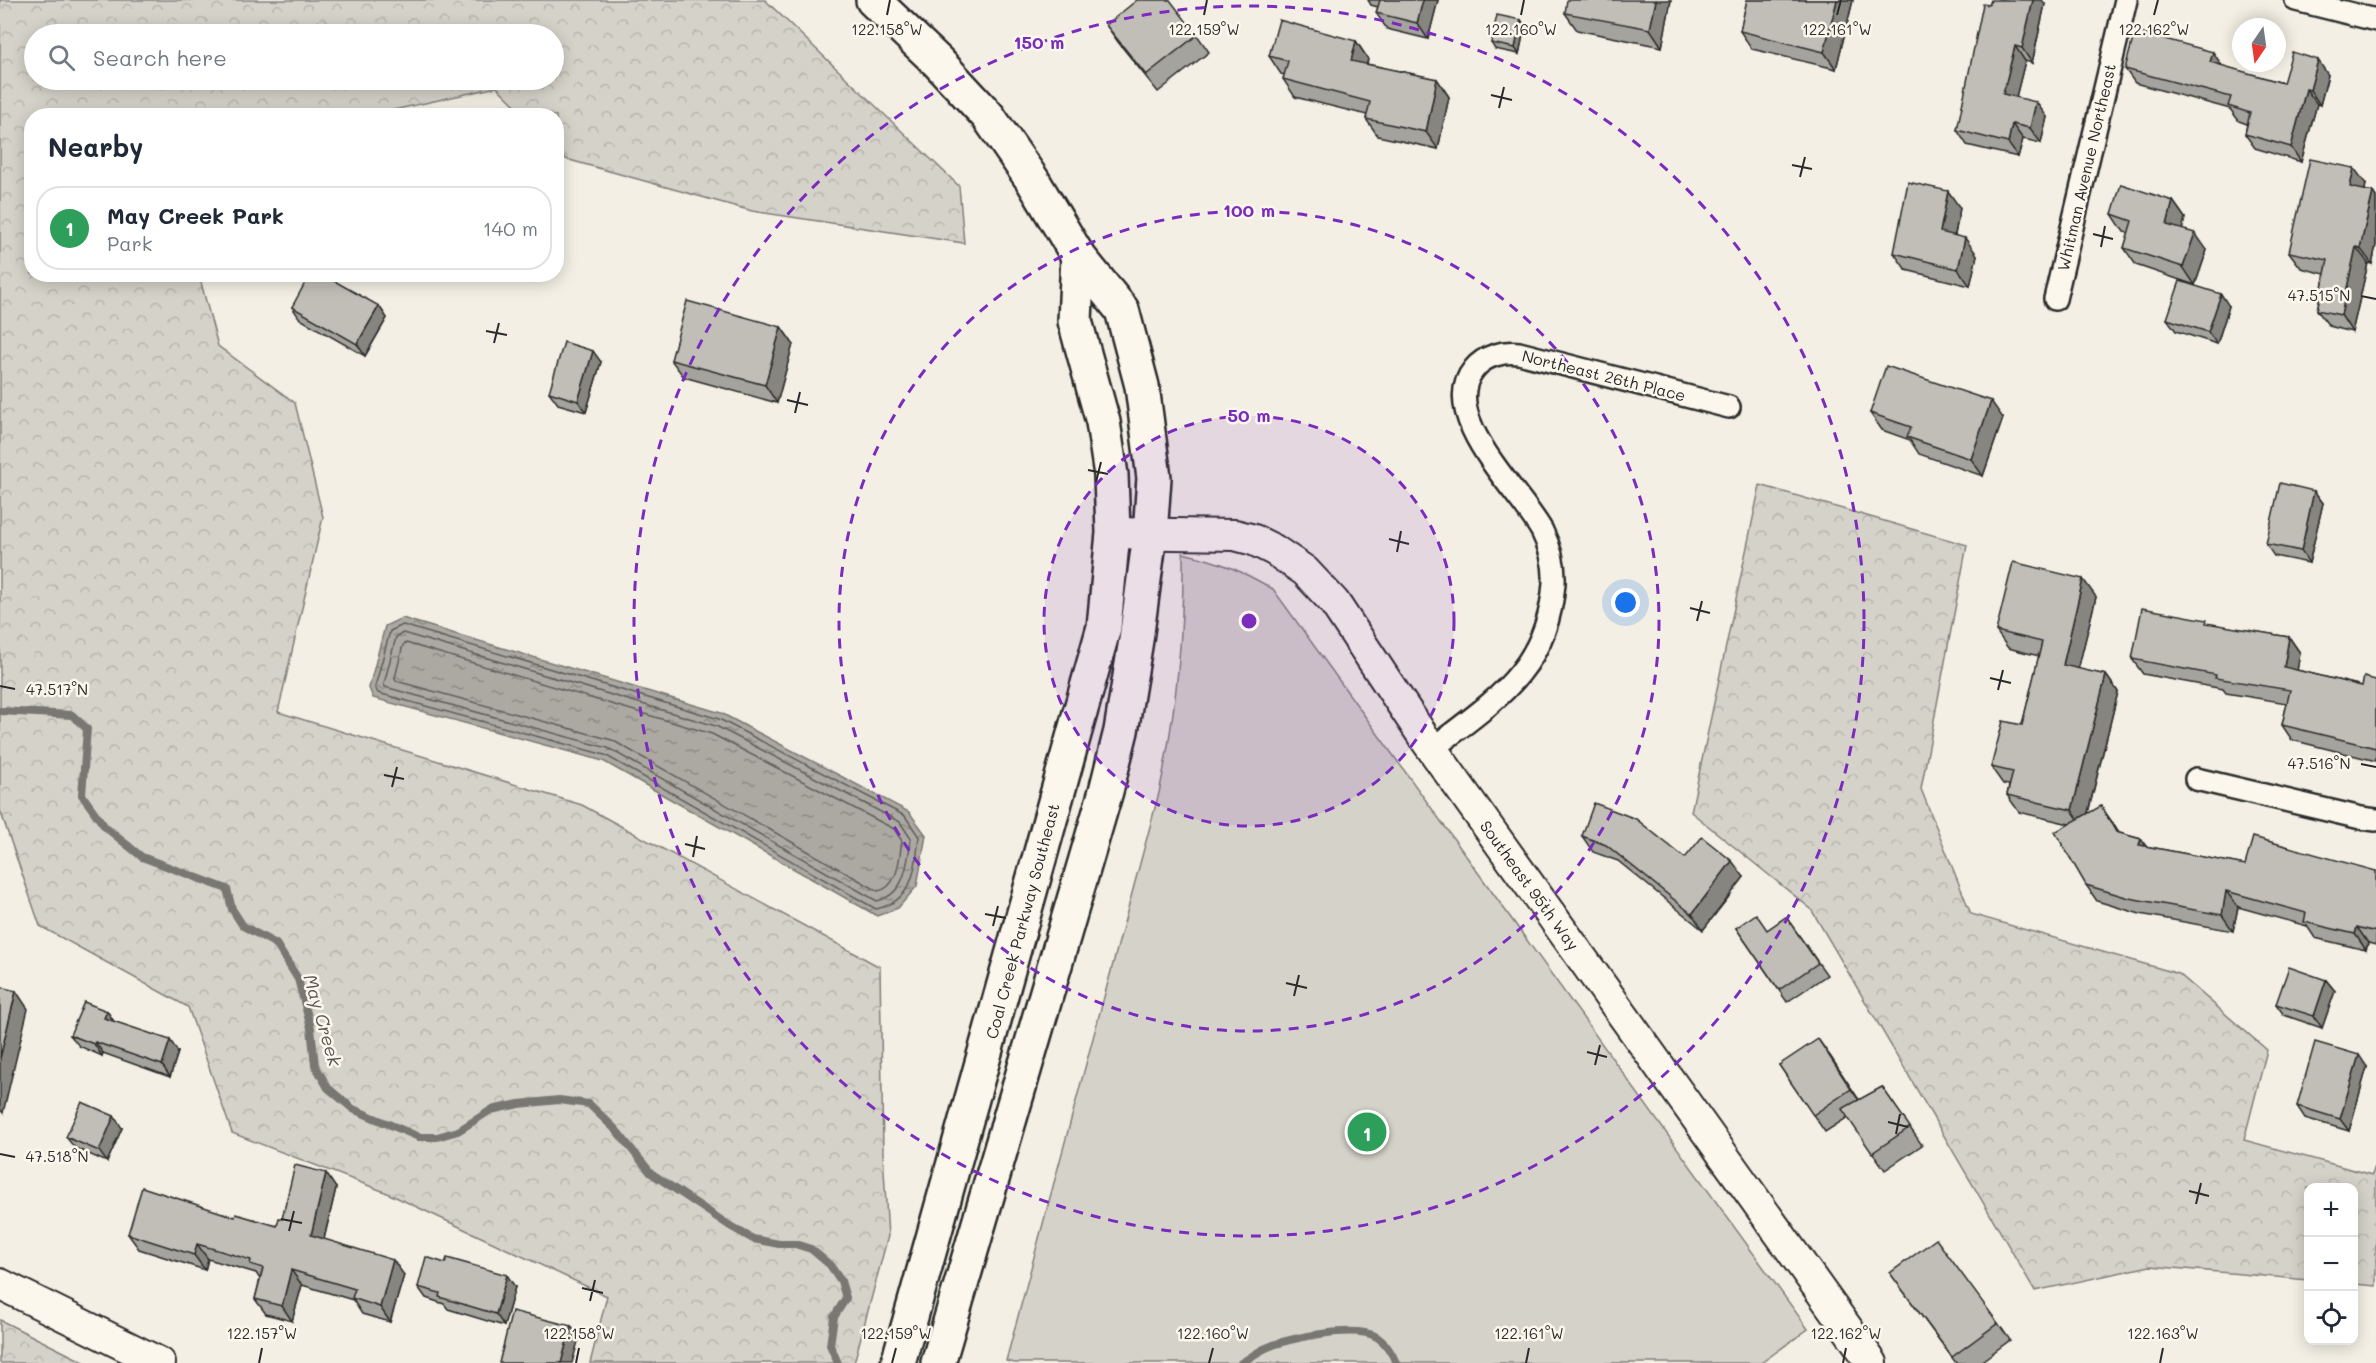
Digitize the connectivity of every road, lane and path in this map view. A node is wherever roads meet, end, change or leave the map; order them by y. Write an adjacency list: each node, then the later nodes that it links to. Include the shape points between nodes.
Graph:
1 (873, 0): 5 (main road, via 988,116)
2 (2126, 0): 6 (street, Whitman Avenue Northeast)
3 (2296, 0): 4 (street)
4 (2376, 20)
5 (1078, 256): 8 (main road, Coal Creek Parkway Southeast, via 1075,321 1103,423 1111,474); 9 (main road, via 1122,309 1142,386 1154,478)
6 (2055, 299)
7 (1729, 407): 10 (street, Northeast 26th Place, via 1519,352 1504,352 1479,363 1470,373 1465,387 1469,422 1542,530 1554,562 1554,584 1540,641 1517,679)
8 (1113, 533): 9 (street, Southeast 95th Way); 15 (main road, Coal Creek Parkway Southeast, via 1104,627)
9 (1150, 534): 10 (street, Southeast 95th Way, via 1235,535 1274,550 1305,571 1334,602); 16 (main road, via 1136,640 1108,781)
10 (1432, 749): 17 (street, Southeast 95th Way)
11 (2196, 779): 12 (street)
12 (2376, 820)
13 (0, 1284): 14 (street)
14 (160, 1363)
15 (898, 1363)
16 (938, 1363)
17 (1872, 1363)

